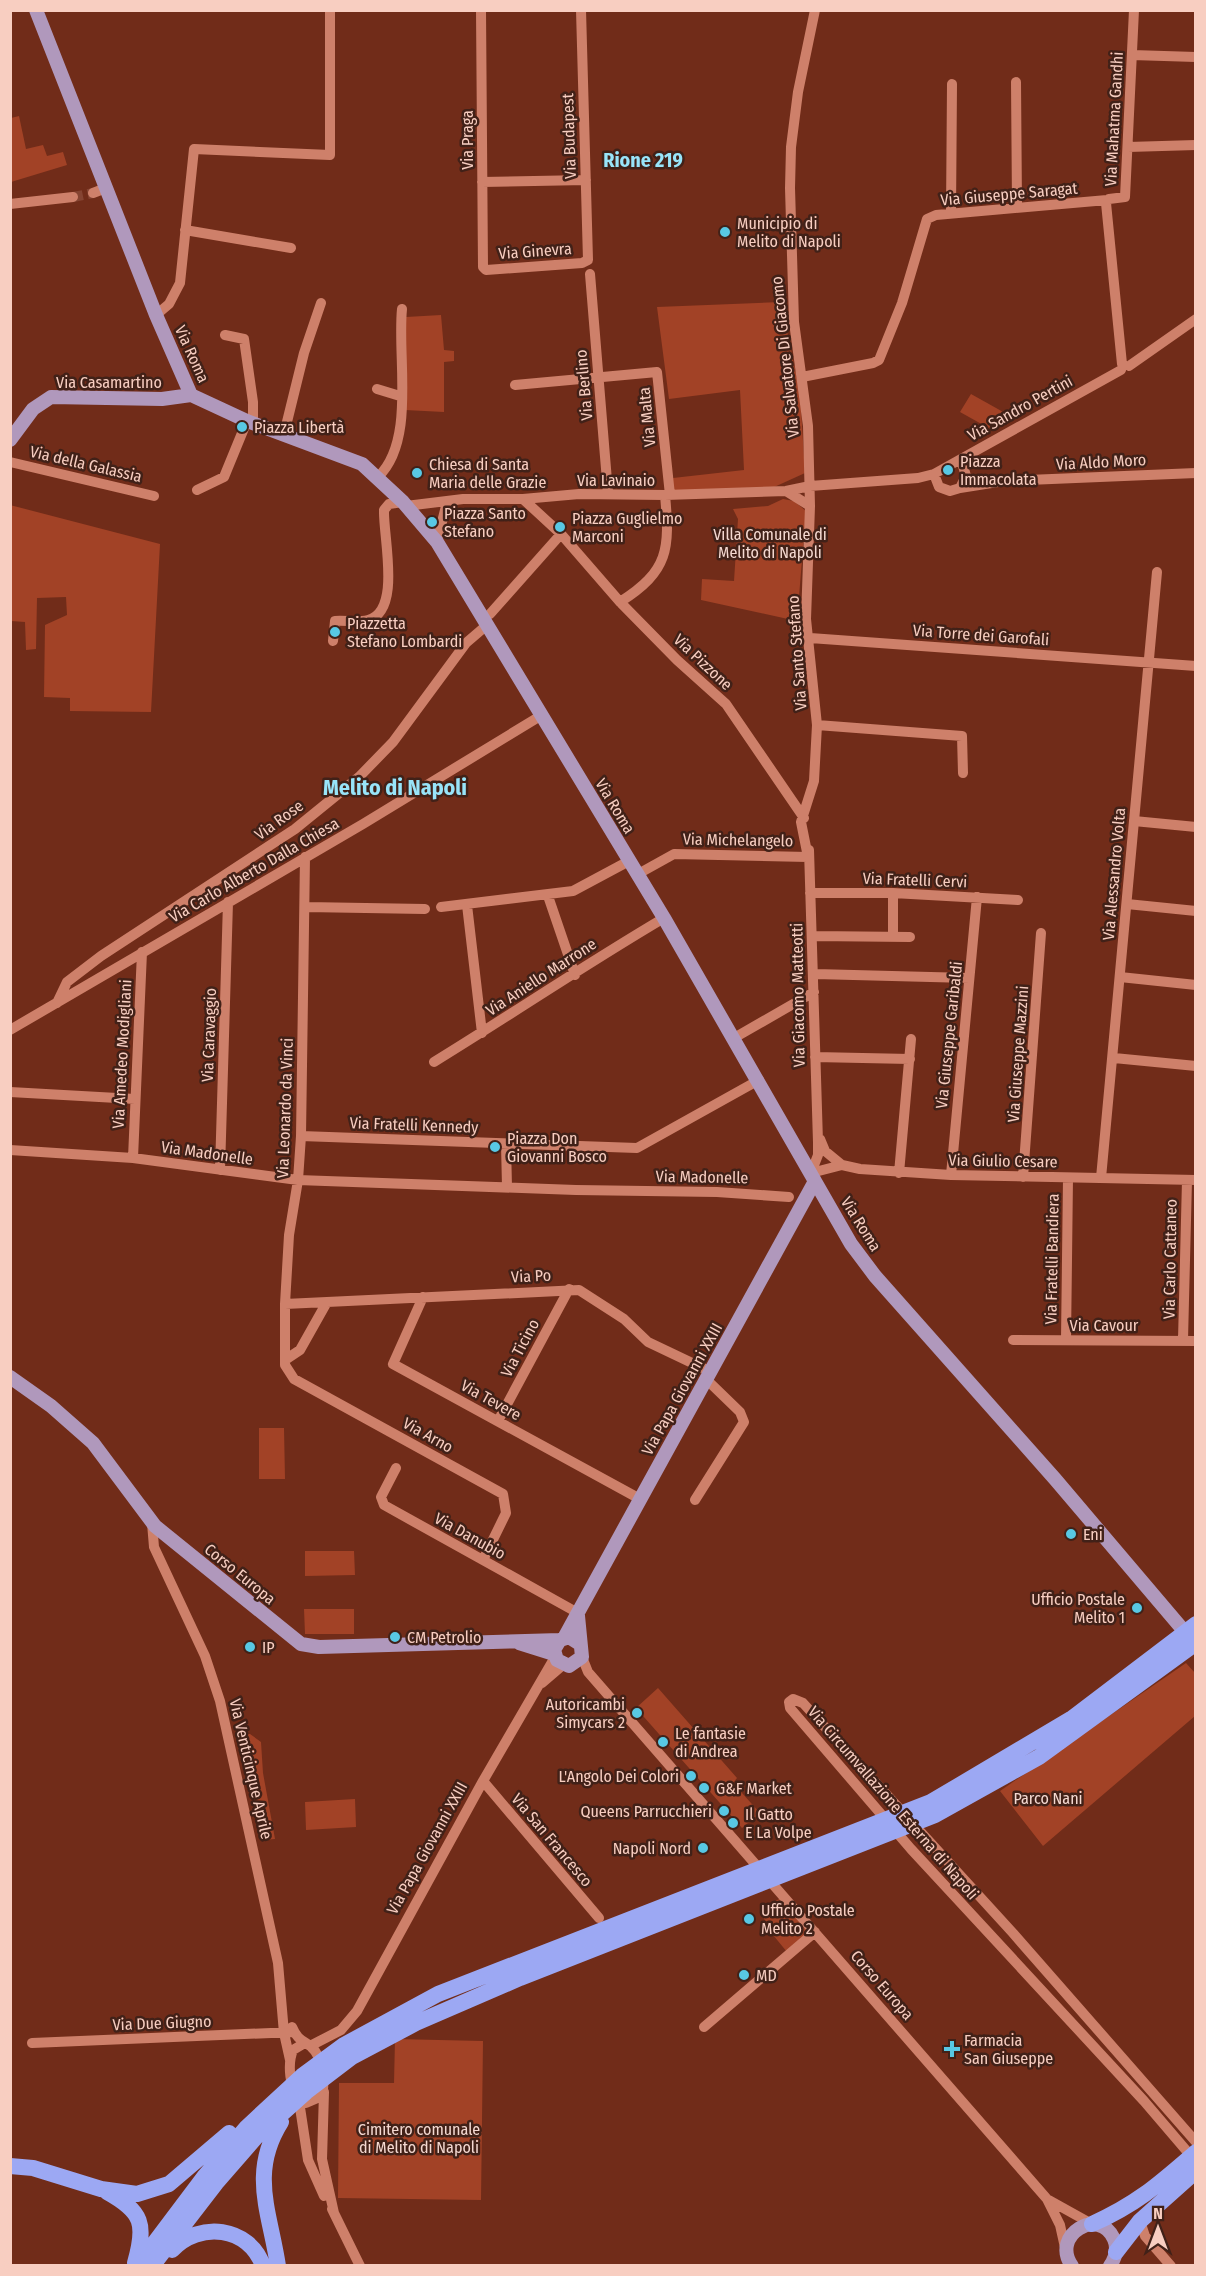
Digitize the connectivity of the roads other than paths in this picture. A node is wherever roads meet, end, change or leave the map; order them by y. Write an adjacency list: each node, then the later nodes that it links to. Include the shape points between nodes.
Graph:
1 (36, 10): 27 (main road, Via Roma, via 100,191)
2 (330, 10): 20 (street, via 330,155 194,149)
3 (481, 10): 14 (street, Via Praga)
4 (581, 10): 13 (street, Via Budapest)
5 (815, 10): 32 (street, Via Salvatore Di Giacomo, via 790,147 792,295)
6 (1134, 10): 7 (street, Via Mahatma Gandhi)
7 (1132, 56): 8 (street); 12 (street, Via Mahatma Gandhi)
8 (1196, 57)
9 (1016, 82): 18 (street)
10 (952, 84): 19 (street)
11 (1196, 145): 12 (street)
12 (1128, 147): 16 (street, Via Mahatma Gandhi, via 1125,197)
13 (586, 180): 14 (street); 22 (street, Via Budapest)
14 (482, 182): 23 (street, Via Praga)
15 (73, 197): 17 (street)
16 (1107, 200): 18 (street, Via Giuseppe Saragat); 30 (street, Via Mahatma Gandhi)
17 (10, 204)
18 (1017, 207): 19 (street, Via Giuseppe Saragat)
19 (951, 213): 32 (street, Via Giuseppe Saragat, via 936,215 924,223 902,303 879,360)
20 (185, 230): 21 (street); 27 (street, via 180,283 169,304)
21 (291, 248)
22 (587, 261): 23 (street, Via Ginevra)
23 (484, 269)
24 (590, 274): 31 (street, Via Berlino)
25 (321, 303): 38 (street)
26 (402, 309): 36 (street)
27 (156, 315): 35 (main road, Via Roma)
28 (1196, 319): 30 (street, Via Sandro Pertini)
29 (225, 335): 37 (street, via 244,339 253,402)
30 (1124, 364): 41 (street, Via Sandro Pertini)
31 (599, 377): 33 (street); 51 (street, Via Berlino); 52 (street, Via Malta, via 657,372)
32 (802, 377): 46 (street, Via Salvatore Di Giacomo)
33 (515, 385)
34 (377, 389): 36 (street)
35 (191, 395): 37 (main road, Via Roma); 39 (main road, Via Casamartino, via 162,399 51,398 33,409)
36 (400, 396): 44 (street, via 397,449 388,468)
37 (250, 422): 38 (main road, Via Roma); 49 (street, via 224,477)
38 (284, 434): 44 (main road, Via Roma, via 344,455)
39 (10, 440)
40 (10, 462): 53 (street, Via della Galassia)
41 (959, 462): 43 (street, Via Sandro Pertini); 48 (street)
42 (1196, 473): 48 (street, Via Aldo Moro)
43 (934, 474): 45 (street); 47 (street)
44 (378, 477): 56 (main road, Via Roma)
45 (907, 480): 46 (street); 47 (street)
46 (810, 486): 50 (street, Via Lavinaio); 57 (street, Via Santo Stefano)
47 (937, 486): 48 (street, via 950,491)
48 (966, 486)
49 (197, 490)
50 (786, 491): 52 (street, Via Lavinaio); 57 (street)
51 (608, 493): 52 (street, Via Lavinaio); 54 (street, Via Lavinaio)
52 (668, 495): 61 (street, Via Malta, via 668,535 660,567 644,585)
53 (154, 496)
54 (523, 499): 55 (street, Via Lavinaio); 58 (street)
55 (447, 502): 56 (street); 59 (street)
56 (405, 504): 59 (main road, Via Roma); 64 (street, via 389,504 384,510 388,578 383,609 369,620 335,622)
57 (810, 506): 63 (street, Via Santo Stefano, via 806,619)
58 (561, 534): 61 (street, Via Pizzone); 62 (street, Via Rose)
59 (436, 542): 62 (main road, Via Roma)
60 (1157, 572): 65 (street, Via Alessandro Volta)
61 (620, 602): 70 (street, Via Pizzone, via 726,704)
62 (489, 620): 67 (main road, Via Roma); 101 (street, Via Rose, via 466,643 393,742 359,777 295,829 101,956 67,982)
63 (810, 638): 65 (street, Via Torre dei Garofali); 68 (street, Via Santo Stefano)
64 (333, 641)
65 (1150, 662): 66 (street, Via Torre dei Garofali); 71 (street, Via Alessandro Volta)
66 (1196, 666)
67 (542, 715): 73 (street, Via Carlo Alberto Dalla Chiesa); 75 (main road, Via Roma)
68 (817, 725): 69 (street, via 962,736); 70 (street, Via Santo Stefano, via 814,781)
69 (963, 773)
70 (802, 814): 74 (street, Via Giacomo Matteotti)
71 (1134, 821): 72 (street); 83 (street, Via Alessandro Volta)
72 (1196, 827)
73 (305, 857): 82 (street, Via Carlo Alberto Dalla Chiesa); 85 (street, Via Leonardo da Vinci)
74 (808, 857): 76 (street, Via Michelangelo, via 674,854); 77 (street, Via Giacomo Matteotti)
75 (629, 861): 76 (main road, Via Roma); 79 (street, via 573,891)
76 (638, 874): 89 (main road, Via Roma)
77 (810, 892): 78 (street, Via Fratelli Cervi); 91 (street, Via Giacomo Matteotti)
78 (893, 893): 80 (street, Via Fratelli Cervi); 92 (street)
79 (548, 896): 84 (street); 96 (street)
80 (977, 897): 81 (street, Via Fratelli Cervi); 98 (street, Via Giuseppe Garibaldi)
81 (1018, 900)
82 (228, 902): 94 (street, Via Carlo Alberto Dalla Chiesa); 121 (street, Via Caravaggio)
83 (1127, 904): 88 (street); 97 (street, Via Alessandro Volta)
84 (467, 905): 86 (street); 103 (street)
85 (306, 907): 87 (street); 115 (street, Via Leonardo da Vinci)
86 (441, 907)
87 (425, 909)
88 (1196, 911)
89 (664, 918): 96 (street, Via Aniello Marrone, via 601,954); 104 (main road, Via Roma)
90 (1041, 933): 125 (street, Via Giuseppe Mazzini)
91 (813, 936): 92 (street); 95 (street, Via Giacomo Matteotti)
92 (893, 937): 93 (street)
93 (910, 937)
94 (142, 952): 101 (street, Via Carlo Alberto Dalla Chiesa); 113 (street, Via Amedeo Modigliani)
95 (814, 974): 98 (street); 100 (street, Via Giacomo Matteotti)
96 (575, 975): 103 (street, Via Aniello Marrone)
97 (1120, 977): 99 (street); 107 (street, Via Alessandro Volta)
98 (969, 978): 123 (street, Via Giuseppe Garibaldi)
99 (1196, 985)
100 (814, 992): 104 (street); 106 (street, Via Giacomo Matteotti)
101 (57, 1003): 102 (street, Via Carlo Alberto Dalla Chiesa)
102 (10, 1030)
103 (482, 1033): 109 (street, Via Aniello Marrone)
104 (734, 1038): 111 (main road, Via Roma)
105 (911, 1038): 108 (street)
106 (815, 1057): 108 (street); 114 (street, Via Giacomo Matteotti)
107 (1114, 1058): 110 (street); 127 (street, Via Alessandro Volta)
108 (910, 1059): 122 (street)
109 (434, 1062)
110 (1196, 1066)
111 (759, 1080): 116 (street, Via Fratelli Kennedy, via 641,1148); 118 (main road, Via Roma)
112 (10, 1092): 113 (street)
113 (135, 1100): 119 (street, Via Amedeo Modigliani)
114 (818, 1134): 118 (street, Via Giacomo Matteotti); 120 (street, via 825,1151)
115 (301, 1136): 116 (street, Via Fratelli Kennedy); 128 (street, Via Leonardo da Vinci)
116 (506, 1144): 130 (street)
117 (10, 1150): 119 (street, Via Madonelle)
118 (811, 1156): 124 (main road, Via Roma)
119 (133, 1158): 121 (street, Via Madonelle)
120 (842, 1165): 122 (street, Via Giulio Cesare); 124 (street, Via Giulio Cesare)
121 (220, 1170): 128 (street, Via Madonelle)
122 (899, 1173): 123 (street, Via Giulio Cesare)
123 (951, 1175): 125 (street, Via Giulio Cesare)
124 (813, 1177): 141 (main road, Via Papa Giovanni XXIII); 155 (main road, Via Roma, via 851,1244 875,1276)
125 (1023, 1177): 126 (street, Via Giulio Cesare)
126 (1068, 1178): 127 (street, Via Giulio Cesare); 137 (street, Via Fratelli Bandiera)
127 (1101, 1178): 129 (street, Via Giulio Cesare)
128 (298, 1180): 130 (street, Via Madonelle); 135 (street, Via Leonardo da Vinci, via 289,1234)
129 (1191, 1180): 138 (street, Via Carlo Cattaneo)
130 (507, 1187): 131 (street, Via Madonelle)
131 (789, 1197)
132 (569, 1289): 133 (street, Via Po); 141 (street, Via Po, via 588,1293 648,1342); 143 (street, Via Ticino)
133 (423, 1296): 134 (street, Via Po); 143 (street, Via Tevere, via 393,1364)
134 (327, 1302): 135 (street, Via Po); 140 (street, via 300,1350)
135 (285, 1304): 140 (street, Via Leonardo da Vinci)
136 (1013, 1340): 137 (street, Via Cavour)
137 (1066, 1340): 138 (street, Via Cavour)
138 (1183, 1340): 139 (street, Via Cavour)
139 (1196, 1341)
140 (285, 1360): 150 (street, Via Arno, via 286,1370 294,1379 504,1494 506,1513)
141 (709, 1376): 145 (main road, Via Papa Giovanni XXIII); 146 (street, Via Po, via 744,1422)
142 (10, 1377): 147 (main road, Corso Europa, via 93,1443)
143 (498, 1421): 145 (street, Via Tevere)
144 (396, 1468): 150 (street, Via Danubio, via 382,1494 382,1503)
145 (640, 1499): 151 (main road, Via Papa Giovanni XXIII)
146 (695, 1500)
147 (156, 1531): 148 (main road, Corso Europa); 149 (street)
148 (180, 1546): 149 (street, via 165,1546); 154 (main road, Corso Europa, via 301,1644 319,1647)
149 (158, 1557): 166 (street, Via Venticinque Aprile, via 214,1677 268,1911)
150 (483, 1560): 151 (street, Via Danubio)
151 (578, 1613): 153 (main road, Via Papa Giovanni XXIII); 156 (main road)
152 (1196, 1624): 157 (highway)
153 (562, 1639): 154 (main road, Corso Europa); 156 (main road, via 573,1638); 158 (main road, Via Papa Giovanni XXIII)
154 (516, 1642): 158 (main road, Corso Europa)
155 (1196, 1644): 157 (highway)
156 (581, 1650): 158 (main road); 159 (street, Corso Europa)
157 (1163, 1659): 161 (highway)
158 (560, 1660): 159 (street, Corso Europa); 160 (street, Via Papa Giovanni XXIII, via 533,1692)
159 (588, 1672): 163 (street, Corso Europa)
160 (483, 1781): 162 (street, Via San Francesco); 164 (street, Via Papa Giovanni XXIII)
161 (976, 1784): 170 (highway, via 438,1994 369,2030); 172 (highway, via 935,1815 520,1977 416,2023 352,2058)
162 (599, 1918)
163 (815, 1932): 165 (street); 176 (street, Corso Europa)
164 (350, 2020): 168 (street, Via Papa Giovanni XXIII, via 341,2030); 171 (street, Via Papa Giovanni XXIII)
165 (704, 2027)
166 (289, 2033): 167 (street, Via Due Giugno); 168 (street); 169 (street, Via Venticinque Aprile)
167 (32, 2043)
168 (307, 2045): 169 (street, via 293,2050); 171 (street, via 319,2061)
169 (290, 2060): 172 (street, Via Venticinque Aprile)
170 (302, 2076): 175 (highway, via 270,2096 169,2184 137,2194); 183 (highway, via 247,2127)
171 (324, 2088): 172 (street, via 317,2100); 177 (street, Via Papa Giovanni XXIII, via 322,2159)
172 (295, 2103): 177 (street, Via Papa Giovanni XXIII, via 309,2160); 182 (highway, via 270,2139 263,2168); 184 (highway, via 216,2182)
173 (1194, 2155): 173 (street, Via Circumvallazione Esterna di Napoli, via 1012,1932 803,1703 793,1699 789,1702 790,1708 910,1848); 178 (highway); 179 (highway, via 1126,2209)
174 (10, 2166): 175 (highway, via 33,2168)
175 (101, 2189): 183 (highway, via 140,2218 142,2233)
176 (1047, 2199): 179 (street, Corso Europa); 180 (street)
177 (334, 2214): 185 (street, Via Papa Giovanni XXIII)
178 (1140, 2221): 181 (highway); 187 (street, via 1145,2235)
179 (1092, 2224): 180 (main road, via 1072,2232 1068,2238); 181 (main road, via 1113,2236)
180 (1069, 2259): 186 (main road)
181 (1113, 2259)
182 (273, 2264): 184 (highway, via 239,2237 211,2230 187,2237)
183 (136, 2265)
184 (154, 2265)
185 (360, 2265)
186 (1059, 2265)
187 (1171, 2265)

